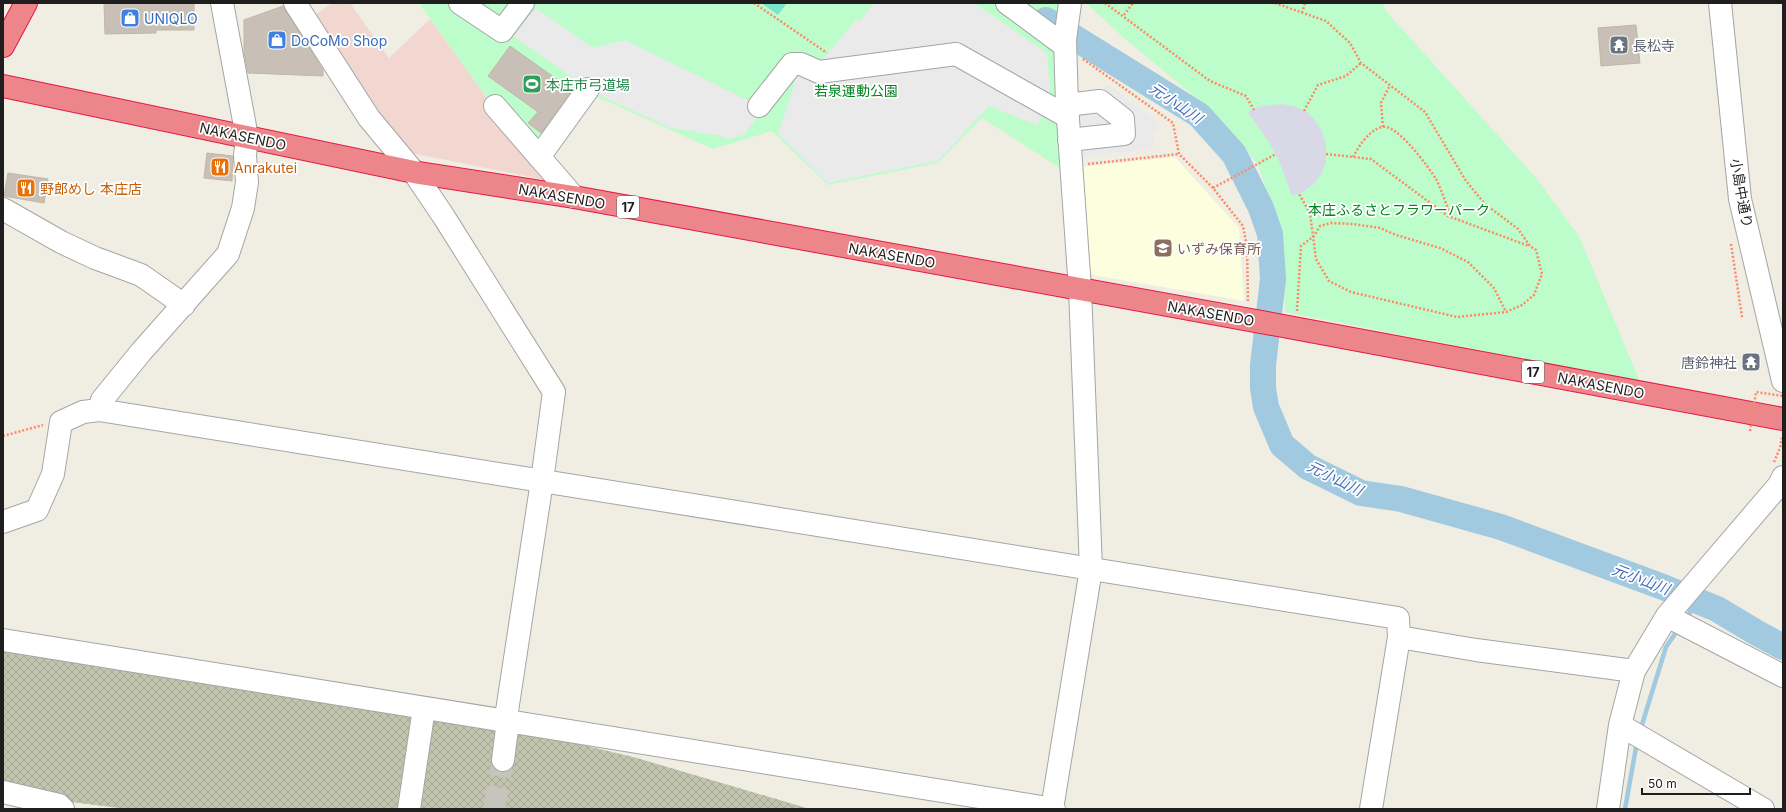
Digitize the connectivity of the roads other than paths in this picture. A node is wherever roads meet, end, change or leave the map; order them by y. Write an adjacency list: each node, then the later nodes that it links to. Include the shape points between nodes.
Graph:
1 (26, 3): 10 (highway)
2 (295, 3): 19 (street, via 369,118)
3 (460, 3): 4 (street, via 502,31)
4 (523, 3)
5 (1007, 3): 9 (street)
6 (1070, 3): 9 (street)
7 (1720, 3): 24 (street, 小島中通り, via 1740,199)
8 (224, 12): 16 (street)
9 (1065, 43): 15 (street)
10 (3, 46)
11 (3, 86): 16 (highway, NAKASENDO / 17)
12 (588, 89): 18 (street)
13 (495, 106): 18 (street)
14 (759, 106): 15 (street, via 792,64 801,64 819,72 956,54)
15 (1067, 111): 17 (street); 17 (street, via 1100,101 1123,119 1124,134)
16 (247, 137): 19 (highway, NAKASENDO / 17); 23 (street, via 247,182 243,208 228,254)
17 (1069, 140): 22 (street)
18 (539, 157): 20 (street)
19 (413, 171): 20 (highway, NAKASENDO / 17); 29 (street, via 554,392)
20 (574, 197): 22 (highway, NAKASENDO / 17)
21 (3, 209): 23 (street, via 61,242 141,275)
22 (1080, 289): 27 (highway, NAKASENDO / 17); 31 (street)
23 (184, 305): 26 (street, via 102,400)
24 (1776, 315): 25 (street, 小島中通り)
25 (1783, 380)
26 (99, 410): 29 (street); 30 (street, via 83,412 61,422 53,474 37,510)
27 (1783, 419)
28 (1783, 477): 32 (street, via 1779,486)
29 (542, 481): 31 (street); 38 (street, via 507,711)
30 (3, 522)
31 (1091, 569): 33 (street, via 1398,618); 44 (street)
32 (1672, 611): 35 (street); 36 (street)
33 (1399, 636): 35 (street, via 1476,650); 45 (street)
34 (3, 640): 37 (street)
35 (1634, 671): 39 (street)
36 (1783, 676)
37 (424, 708): 38 (street); 43 (street)
38 (508, 721): 40 (street); 44 (street)
39 (1620, 725): 46 (street); 47 (street)
40 (503, 760)
41 (3, 792): 42 (street)
42 (63, 809)
43 (409, 809)
44 (1053, 809)
45 (1371, 809)
46 (1608, 809)
47 (1763, 809)

